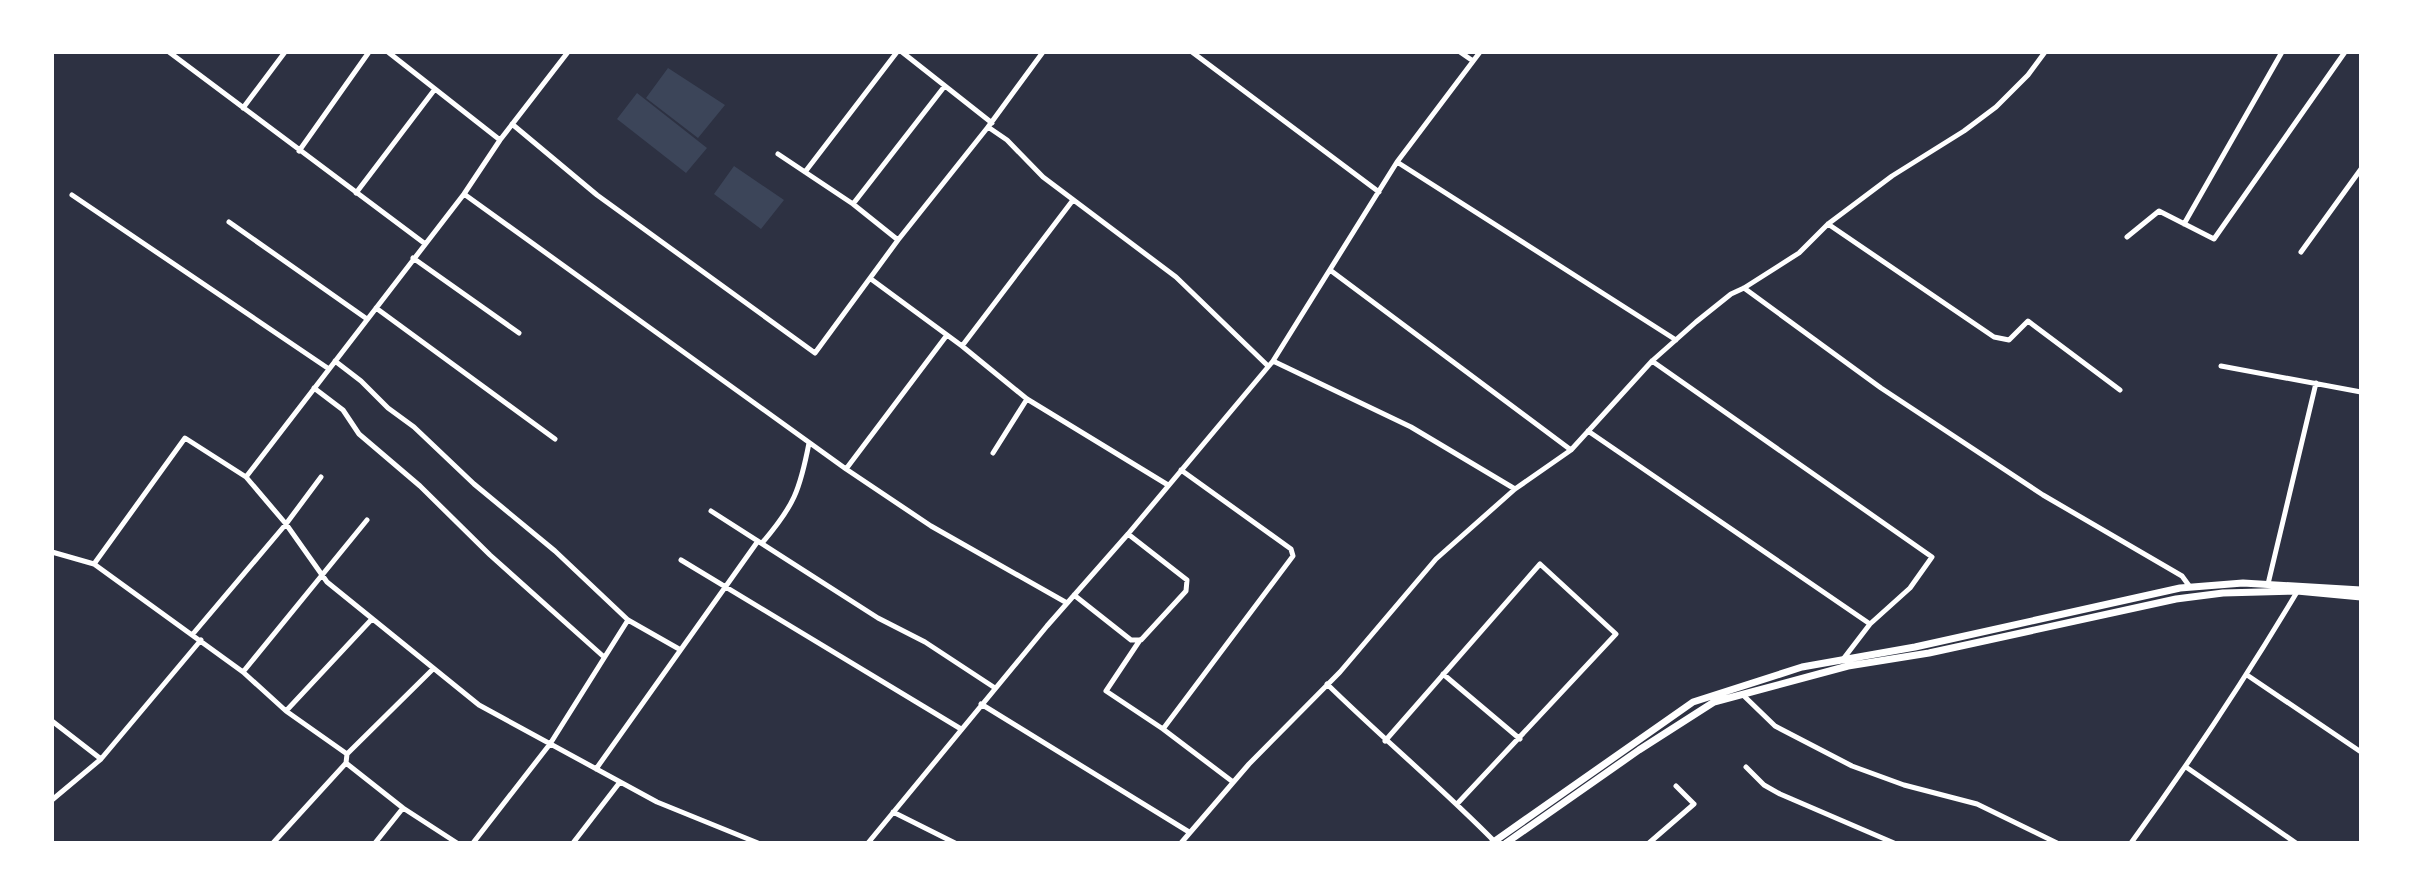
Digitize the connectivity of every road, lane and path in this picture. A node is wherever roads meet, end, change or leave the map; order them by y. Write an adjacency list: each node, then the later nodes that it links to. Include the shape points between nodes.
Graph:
1 (169, 52): 17 (street)
2 (285, 52): 17 (street)
3 (369, 52): 21 (street)
4 (388, 52): 16 (street)
5 (568, 52): 18 (street)
6 (900, 52): 15 (street); 25 (street)
7 (1043, 52): 19 (street)
8 (1192, 52): 26 (street)
9 (1460, 52): 14 (street)
10 (1480, 52): 14 (street)
11 (2045, 52): 33 (street, via 1996,107)
12 (2282, 52): 34 (street)
13 (2345, 52): 34 (street, via 2214,239)
14 (1473, 61): 23 (street)
15 (944, 87): 19 (street); 31 (street)
16 (435, 89): 20 (street); 27 (street)
17 (243, 108): 21 (street)
18 (512, 124): 20 (street); 41 (street, via 597,195 815,353)
19 (990, 125): 30 (street); 36 (street)
20 (500, 140): 28 (street)
21 (299, 151): 27 (street)
22 (778, 154): 25 (street)
23 (1397, 162): 26 (street); 47 (street)
24 (2361, 169): 38 (street)
25 (805, 172): 31 (street)
26 (1379, 192): 40 (street)
27 (356, 193): 37 (street)
28 (464, 194): 37 (street); 61 (street)
29 (72, 195): 53 (street)
30 (1073, 200): 48 (street); 51 (street, via 1176,277)
31 (853, 204): 36 (street)
32 (229, 222): 44 (street)
33 (1828, 224): 42 (street, via 1799,253); 56 (street, via 1994,337 2009,340 2028,321)
34 (2184, 224): 35 (street, via 2159,211)
35 (2127, 237)
36 (898, 240): 41 (street)
37 (424, 243): 39 (street)
38 (2301, 252)
39 (413, 258): 43 (street); 45 (street)
40 (1330, 270): 51 (street); 62 (street)
41 (871, 279): 46 (street)
42 (1744, 288): 47 (street); 80 (street, via 1881,388 2043,495 2182,576)
43 (376, 308): 44 (street); 60 (street)
44 (367, 319): 49 (street)
45 (519, 333)
46 (947, 335): 48 (street); 64 (street)
47 (1676, 340): 50 (street)
48 (962, 346): 58 (street)
49 (335, 361): 53 (street); 88 (street)
50 (1652, 361): 59 (street); 89 (street, via 1932,557 1910,588)
51 (1270, 364): 65 (street); 69 (street, via 1411,427)
52 (2221, 366): 54 (street)
53 (329, 369): 55 (street)
54 (2316, 383): 57 (street); 81 (street)
55 (314, 388): 66 (street); 94 (street)
56 (2120, 390)
57 (2361, 392)
58 (1027, 399): 63 (street); 68 (street)
59 (1588, 431): 62 (street); 89 (street)
60 (555, 439)
61 (809, 443): 64 (street); 74 (street, via 800,487 783,519)
62 (1571, 450): 69 (street)
63 (993, 453)
64 (846, 469): 86 (street, via 931,526)
65 (1181, 470): 68 (street); 107 (street, via 1291,549 1293,556)
66 (246, 477): 72 (street); 77 (street, via 185,438)
67 (321, 477): 72 (street)
68 (1168, 485): 73 (street)
69 (1515, 489): 100 (street, via 1436,559)
70 (711, 511): 74 (street)
71 (367, 520): 78 (street)
72 (286, 524): 78 (street); 90 (street)
73 (1128, 534): 84 (street); 92 (street, via 1189,586)
74 (760, 542): 79 (street); 101 (street)
75 (52, 552): 77 (street)
76 (681, 560): 79 (street)
77 (94, 564): 90 (street)
78 (322, 575): 87 (street); 97 (street)
79 (727, 587): 93 (street); 106 (street)
80 (2190, 587): 81 (main road, via 2243,583); 95 (main road)
81 (2268, 588): 82 (main road); 83 (main road); 102 (main road, via 2176,599 1848,666)
82 (2361, 590)
83 (2297, 591): 85 (main road); 99 (street)
84 (1074, 595): 86 (street); 92 (street, via 1131,640)
85 (2361, 597)
86 (1067, 603): 101 (street)
87 (371, 620): 96 (street); 104 (street)
88 (628, 620): 93 (street); 94 (street)
89 (1870, 624): 95 (street)
90 (192, 635): 91 (street)
91 (201, 640): 97 (street); 113 (street)
92 (1141, 640): 107 (street, via 1106,691)
93 (679, 649): 117 (street)
94 (604, 657): 110 (street)
95 (1843, 659): 126 (main road, via 1693,702)
96 (433, 669): 110 (street, via 479,705); 112 (street)
97 (243, 672): 104 (street)
98 (1443, 674): 108 (street); 108 (street, via 1540,564 1616,634); 109 (street)
99 (2247, 675): 111 (street); 116 (street)
100 (1327, 684): 109 (street); 119 (street)
101 (995, 688): 103 (street)
102 (1743, 695): 136 (main road, via 1704,708); 139 (street, via 1775,726 1852,766 1977,804)
103 (981, 704): 106 (street); 125 (street)
104 (286, 711): 112 (street)
105 (52, 721): 113 (street)
106 (961, 729): 124 (street)
107 (1163, 729): 119 (street)
108 (1520, 739): 122 (street)
109 (1385, 741): 122 (street)
110 (550, 744): 117 (street); 130 (street)
111 (2361, 752)
112 (347, 754): 114 (street)
113 (101, 759): 121 (street)
114 (346, 763): 123 (street); 127 (street)
115 (1746, 767): 138 (street, via 1780,794)
116 (2186, 767): 140 (street); 141 (street)
117 (596, 769): 118 (street)
118 (620, 782): 131 (street); 132 (street)
119 (1233, 782): 125 (street)
120 (1676, 786): 137 (street, via 1694,804)
121 (52, 800)
122 (1457, 804): 126 (street)
123 (403, 808): 128 (street); 129 (street)
124 (893, 812): 133 (street); 134 (street)
125 (1189, 832): 135 (street)
126 (1493, 842)
127 (273, 843)
128 (375, 843)
129 (457, 843)
130 (473, 843)
131 (573, 843)
132 (758, 843)
133 (868, 843)
134 (955, 843)
135 (1181, 843)
136 (1506, 843)
137 (1649, 843)
138 (1894, 843)
139 (2057, 843)
140 (2131, 843)
141 (2296, 843)

